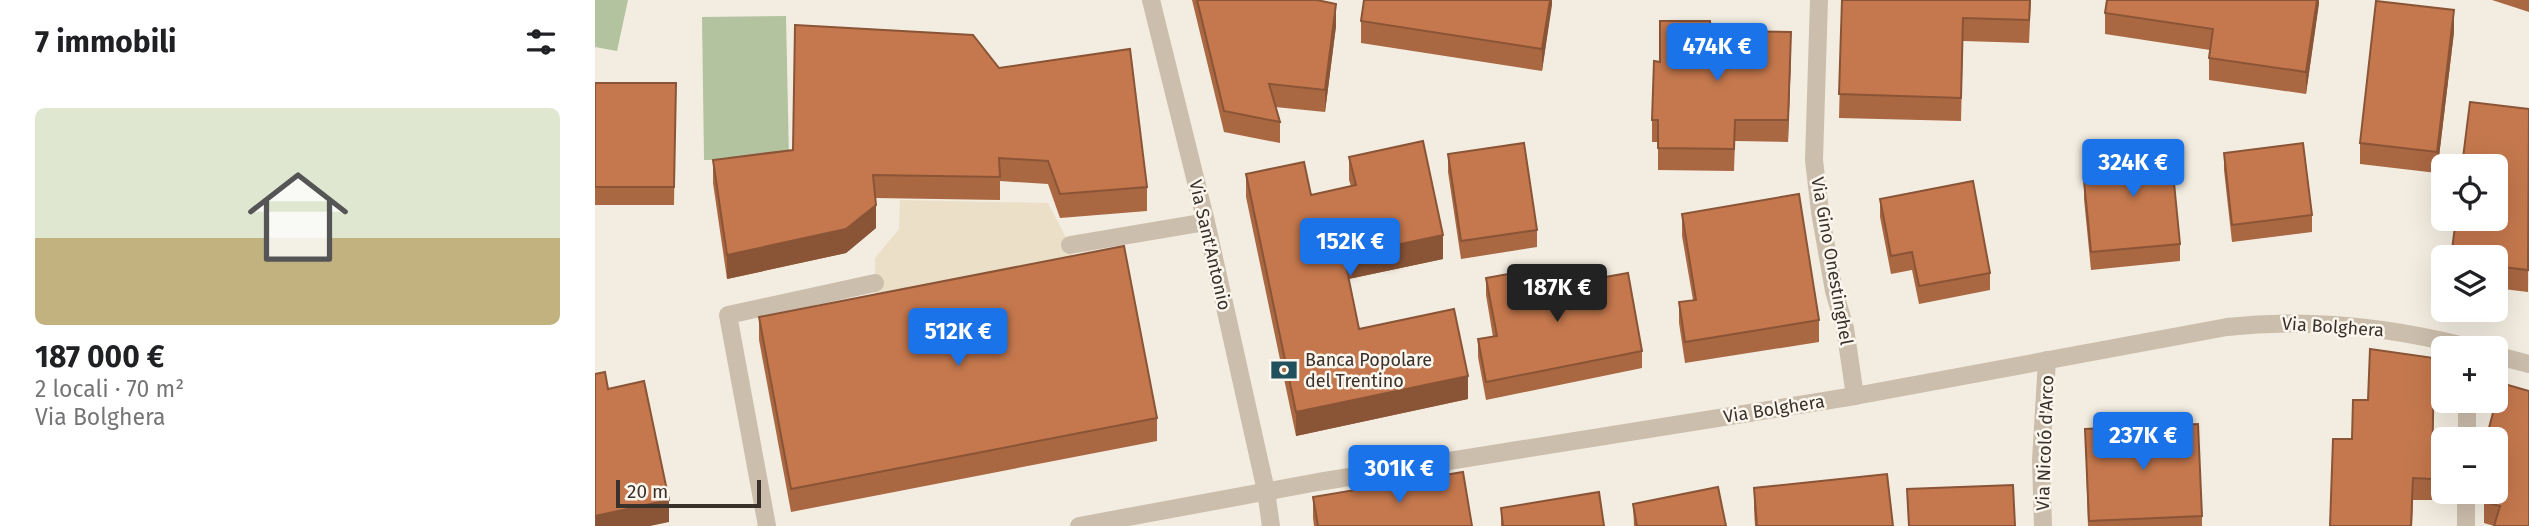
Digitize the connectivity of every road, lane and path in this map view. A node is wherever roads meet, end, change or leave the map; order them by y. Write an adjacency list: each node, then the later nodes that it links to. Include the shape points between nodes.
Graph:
1 (1151, 0): 3 (street, Via Sant'Antonio)
2 (1819, 0): 10 (street, Via Gino Onestinghel, via 1814,160)
3 (1206, 222): 4 (street); 11 (street, Via Sant'Antonio)
4 (1070, 245)
5 (875, 283): 13 (street, via 728,314)
6 (2431, 338): 8 (street, Via Bolghera, via 2336,324 2266,324)
7 (2508, 358): 9 (street)
8 (2047, 360): 10 (street, Via Bolghera); 16 (street, Via Nicoló d'Arco, via 2041,460)
9 (2529, 363)
10 (1855, 396): 11 (street, Via Bolghera)
11 (1266, 491): 14 (street, Via Bolghera); 15 (street, Via Sant'Antonio)
12 (2466, 504): 17 (street)
13 (767, 526)
14 (1079, 526)
15 (1271, 526)
16 (2043, 526)
17 (2466, 526)

